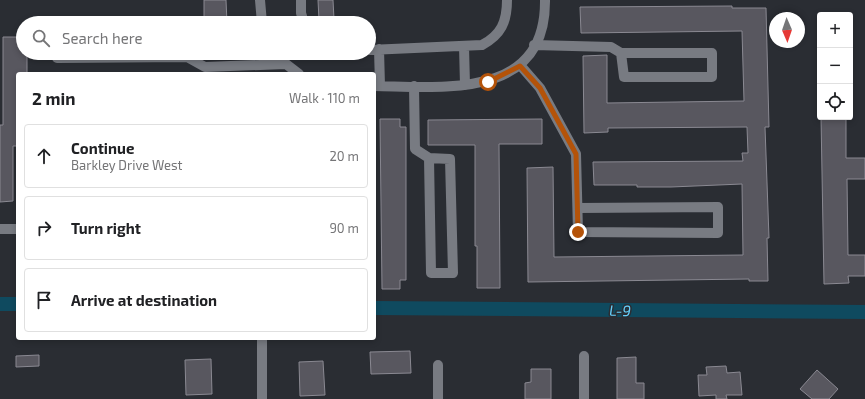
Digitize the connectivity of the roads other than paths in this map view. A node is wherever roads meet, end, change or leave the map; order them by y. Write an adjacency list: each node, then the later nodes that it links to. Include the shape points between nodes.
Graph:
1 (260, 0): 5 (street)
2 (301, 0): 6 (street)
3 (507, 0): 8 (street, via 506,20 501,31 482,45)
4 (545, 0): 7 (street, via 542,27)
5 (261, 16)
6 (302, 16)
7 (534, 45): 11 (street, via 611,47); 15 (street)
8 (464, 46): 10 (street); 17 (street)
9 (376, 49): 10 (street)
10 (380, 49): 18 (street)
11 (621, 53): 11 (street, via 712,53 712,77 624,77)
12 (195, 60): 14 (street, via 205,66)
13 (282, 60): 14 (street)
14 (286, 64): 16 (street)
15 (520, 66): 17 (street, via 488,82); 21 (street, via 540,88 576,154)
16 (296, 72)
17 (465, 85): 19 (street)
18 (377, 86): 19 (street)
19 (414, 86): 20 (street, via 415,149)
20 (429, 158): 20 (street, via 450,159 453,273 430,273)
21 (578, 208): 21 (street, via 578,232 718,233 718,207)
22 (0, 229): 23 (street)
23 (16, 229)
24 (262, 340): 27 (street)
25 (584, 356): 29 (street)
26 (438, 365): 28 (street)
27 (262, 399)
28 (438, 399)
29 (584, 399)

